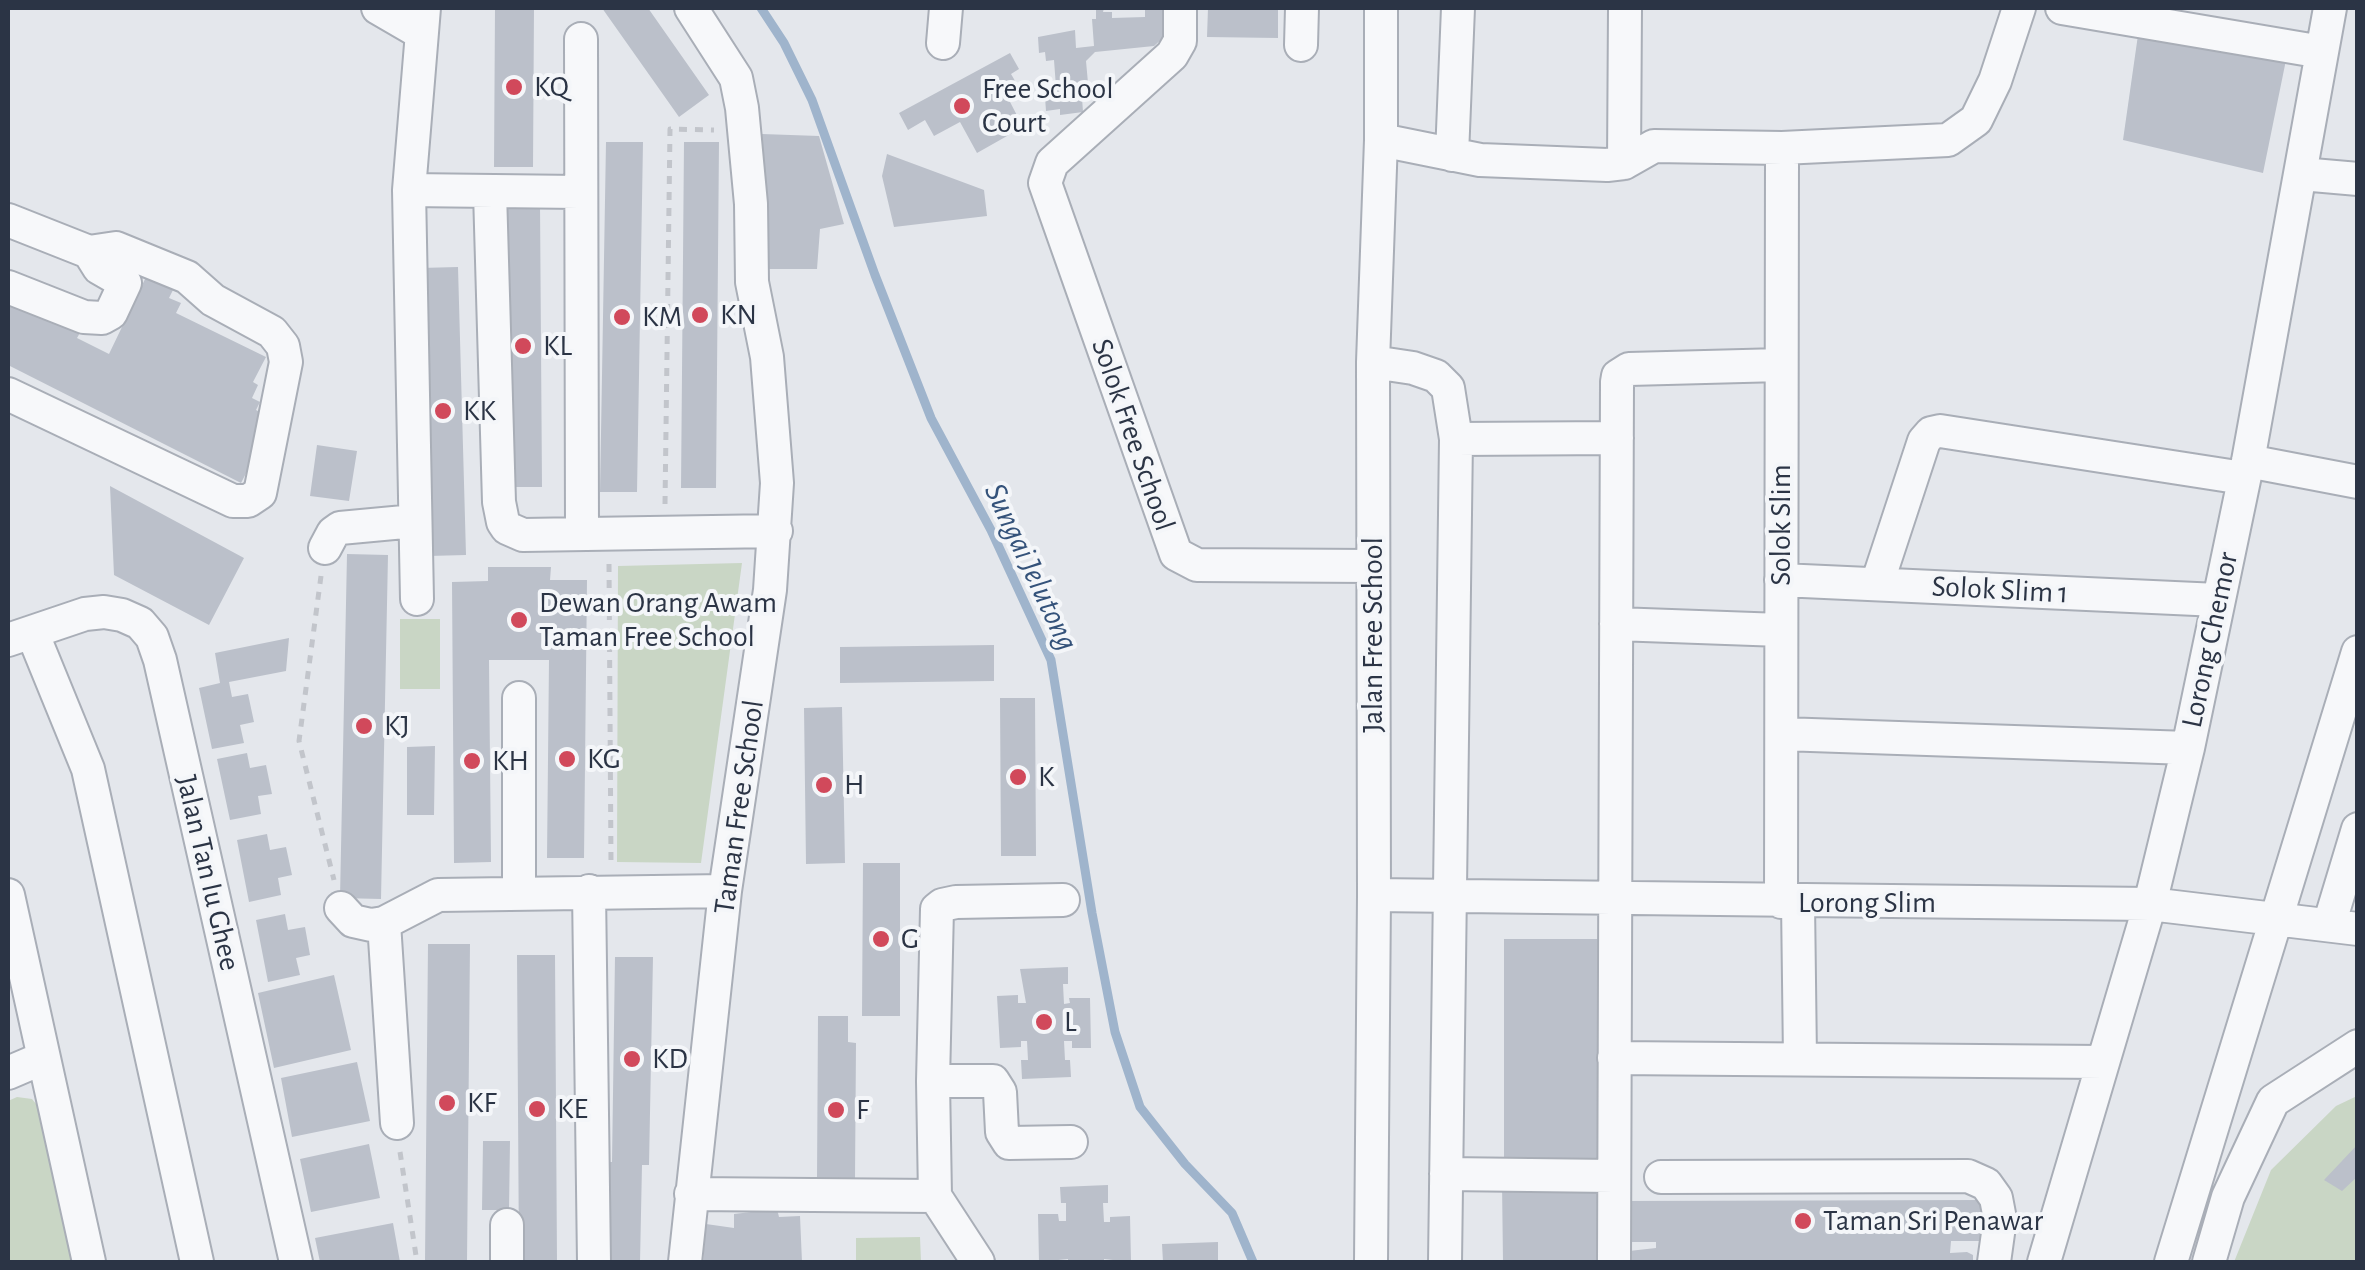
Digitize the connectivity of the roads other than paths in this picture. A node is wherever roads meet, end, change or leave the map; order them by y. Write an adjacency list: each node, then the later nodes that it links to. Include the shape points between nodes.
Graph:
1 (378, 8): 12 (street)
2 (691, 8): 37 (street, Taman Free School, via 736,78 751,204 752,282 767,356)
3 (946, 8): 14 (street)
4 (1180, 8): 40 (street, Solok Free School, via 1180,41 1172,55 1052,163 1045,183 1176,554 1197,565)
5 (1302, 8): 15 (street)
6 (1381, 8): 17 (street, Jalan Free School)
7 (1458, 8): 19 (street)
8 (1626, 8): 20 (street)
9 (2020, 8): 18 (street, via 1976,120 1948,140)
10 (2062, 8): 16 (street)
11 (2330, 8): 16 (street, Lorong Chemor)
12 (422, 20): 23 (street)
13 (581, 39): 25 (street)
14 (943, 43)
15 (1302, 45)
16 (2322, 52): 21 (street, Lorong Chemor)
17 (1381, 140): 19 (street); 29 (street, Jalan Free School)
18 (1782, 148): 20 (street, via 1654,146); 30 (street, Solok Slim)
19 (1452, 155): 20 (street)
20 (1624, 163)
21 (2302, 174): 22 (street); 34 (street, Lorong Chemor)
22 (2358, 178)
23 (409, 190): 24 (street); 36 (street)
24 (490, 192): 25 (street); 38 (street, via 502,522 522,535)
25 (579, 192): 38 (street)
26 (8, 220): 27 (street, via 89,252 99,268)
27 (130, 270): 28 (street, via 111,313 92,320); 31 (street, via 187,277 283,346 286,362 260,492 233,501)
28 (8, 286)
29 (1374, 362): 33 (street, via 1436,376 1448,388); 40 (street, Jalan Free School)
30 (1781, 365): 32 (street, via 1623,371); 41 (street, Solok Slim)
31 (8, 394)
32 (1617, 438): 33 (street); 45 (street)
33 (1456, 439): 58 (street)
34 (2246, 470): 35 (street); 42 (street, via 1931,433); 44 (street, Lorong Chemor)
35 (2358, 482)
36 (415, 521): 39 (street, via 340,528); 43 (street)
37 (776, 531): 38 (street); 54 (street, Taman Free School)
38 (595, 533)
39 (325, 548)
40 (1372, 566): 57 (street, Jalan Free School)
41 (1782, 580): 42 (street, Solok Slim 1); 46 (street, Solok Slim)
42 (1877, 584): 44 (street, Solok Slim 1)
43 (416, 599)
44 (2218, 600): 51 (street, Lorong Chemor)
45 (1616, 624): 46 (street); 59 (street)
46 (1781, 630): 50 (street, Solok Slim)
47 (20, 636): 83 (street, via 88,769); 84 (street, Jalan Tan Iu Ghee, via 104,612 140,623 152,638)
48 (2358, 652): 64 (street)
49 (519, 698): 55 (street)
50 (1782, 734): 51 (street); 61 (street, Solok Slim)
51 (2188, 748): 62 (street, Lorong Chemor)
52 (2358, 829): 66 (street)
53 (600, 891): 54 (street); 55 (street); 86 (street)
54 (726, 891): 79 (street, Taman Free School)
55 (519, 894): 65 (street, via 438,895)
56 (8, 895): 68 (street)
57 (1374, 895): 58 (street, Lorong Slim); 89 (street, Jalan Free School)
58 (1452, 896): 59 (street, Lorong Slim); 76 (street)
59 (1614, 897): 61 (street, Lorong Slim); 69 (street)
60 (1063, 900): 73 (street, via 948,902 937,909)
61 (1790, 902): 62 (street, Lorong Slim); 70 (street, Solok Slim)
62 (2150, 904): 64 (street, Lorong Slim); 71 (street, Lorong Chemor)
63 (341, 908): 65 (street, via 362,924)
64 (2276, 918): 66 (street, Lorong Slim); 94 (street)
65 (384, 923): 74 (street)
66 (2343, 927)
67 (2356, 1038): 95 (street, via 2273,1101 2228,1198)
68 (44, 1058): 72 (street); 82 (street)
69 (1614, 1058): 70 (street); 77 (street)
70 (1800, 1059): 71 (street)
71 (2103, 1062): 93 (street, Lorong Chemor)
72 (8, 1073)
73 (933, 1081): 75 (street, via 994,1081 1009,1143); 80 (street)
74 (397, 1123)
75 (1071, 1142)
76 (1446, 1174): 77 (street); 90 (street)
77 (1613, 1176): 91 (street)
78 (1661, 1177): 92 (street, via 1968,1176 1996,1198)
79 (691, 1194): 80 (street); 87 (street, Taman Free School)
80 (934, 1196): 88 (street)
81 (506, 1225): 85 (street)
82 (89, 1262)
83 (197, 1262)
84 (296, 1262)
85 (508, 1262)
86 (594, 1262)
87 (685, 1262)
88 (978, 1262)
89 (1370, 1262)
90 (1445, 1262)
91 (1614, 1262)
92 (1994, 1262)
93 (2044, 1262)
94 (2171, 1262)
95 (2209, 1262)

